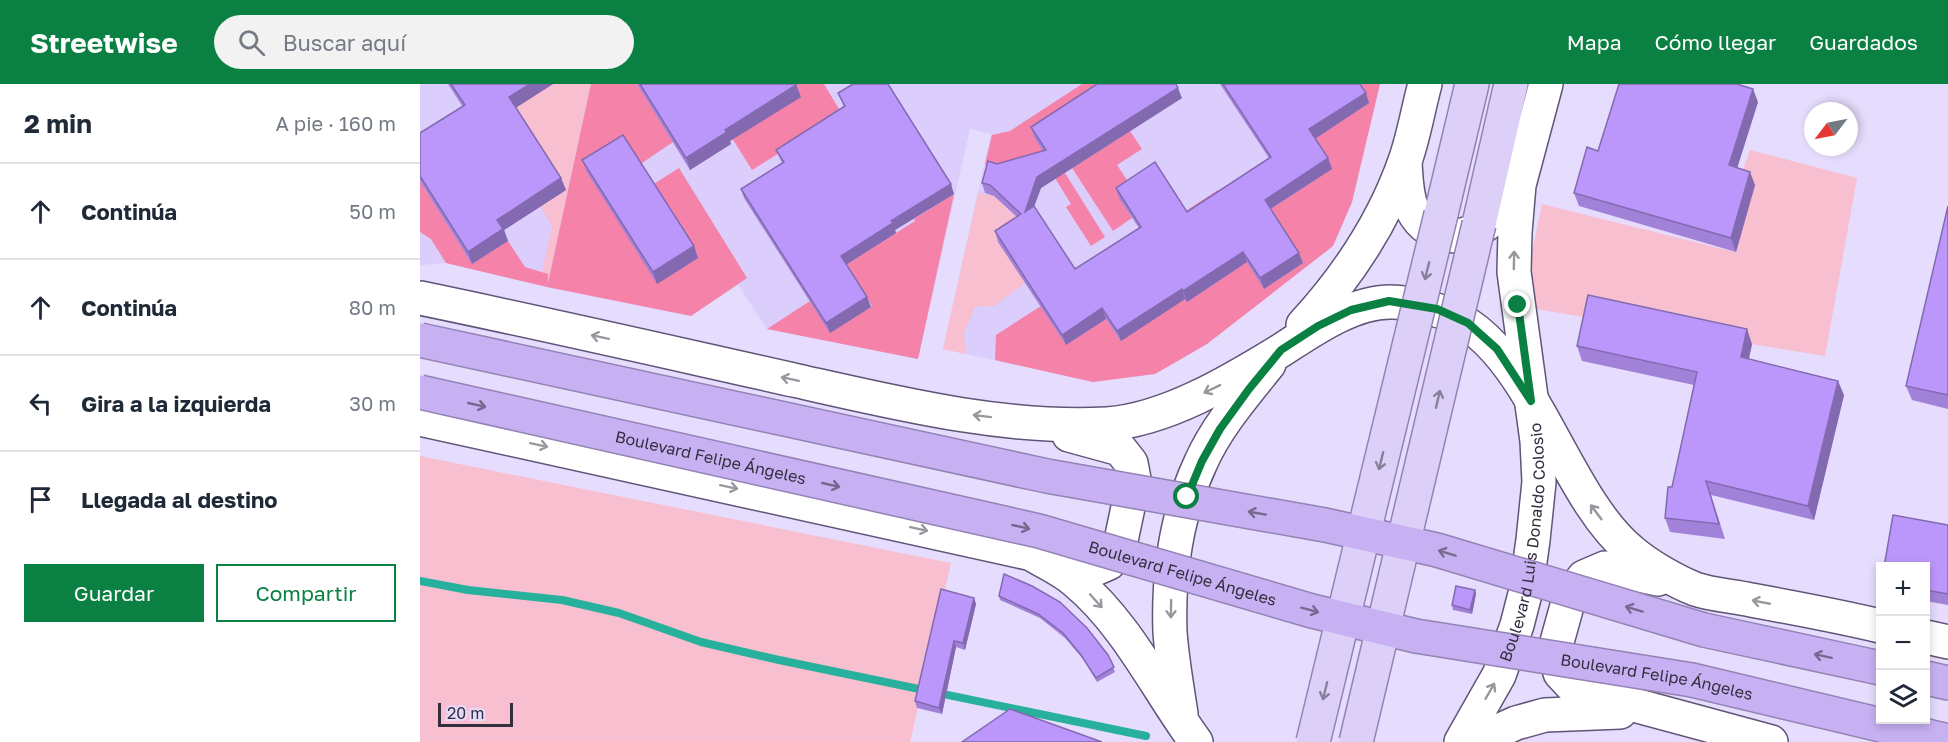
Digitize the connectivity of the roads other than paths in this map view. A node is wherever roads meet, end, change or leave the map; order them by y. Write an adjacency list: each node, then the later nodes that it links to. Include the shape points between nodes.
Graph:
1 (1425, 84): 5 (main road)
2 (1472, 84): 25 (main road, one-way to 25, bridge)
3 (1511, 84): 26 (main road, one-way to 3, bridge)
4 (1546, 84): 6 (main road, Boulevard Luis Donaldo Colosio)
5 (1405, 160): 6 (main road, via 1412,208 1433,233 1454,237 1492,220); 9 (main road, via 1372,237 1333,293)
6 (1519, 185): 11 (main road, Boulevard Luis Donaldo Colosio, one-way to 6, via 1514,272)
7 (420, 298): 13 (main road, one-way to 7, via 921,408)
8 (420, 340): 19 (highway, one-way to 8, bridge, via 1704,630 1426,548 1325,525 1047,476)
9 (1281, 350): 11 (main road, via 1351,310 1389,301 1437,309 1468,323 1497,349); 13 (main road, one-way to 13, via 1241,374 1151,415 1113,423); 23 (main road, one-way to 23, via 1220,429 1202,461 1177,530 1170,633)
10 (420, 392): 24 (highway, Boulevard Felipe Ángeles, one-way to 24, bridge, via 1039,531 1312,611 1416,636 1692,680)
11 (1531, 401): 15 (main road, one-way to 11, via 1632,553 1616,537 1588,500); 27 (main road, Boulevard Luis Donaldo Colosio, one-way to 11, via 1499,675 1526,590 1539,482)
12 (420, 419): 14 (main road, one-way to 14)
13 (1025, 422): 14 (main road, via 1120,448 1131,464 1134,480 1119,549 1109,563 1093,570)
14 (1032, 554): 23 (main road, one-way to 23, via 1074,580 1096,601 1131,644)
15 (1696, 589): 16 (main road, one-way to 15); 22 (main road, via 1605,568 1584,577 1570,595 1555,649 1560,672 1575,689)
16 (1876, 625)
17 (1930, 638): 18 (main road)
18 (1948, 642)
19 (1876, 668)
20 (1930, 679): 21 (highway)
21 (1948, 683)
22 (1654, 712): 28 (main road, via 1545,715); 29 (main road)
23 (1189, 735)
24 (1948, 741)
25 (1313, 742)
26 (1356, 742)
27 (1461, 742)
28 (1474, 742)
29 (1771, 742)

